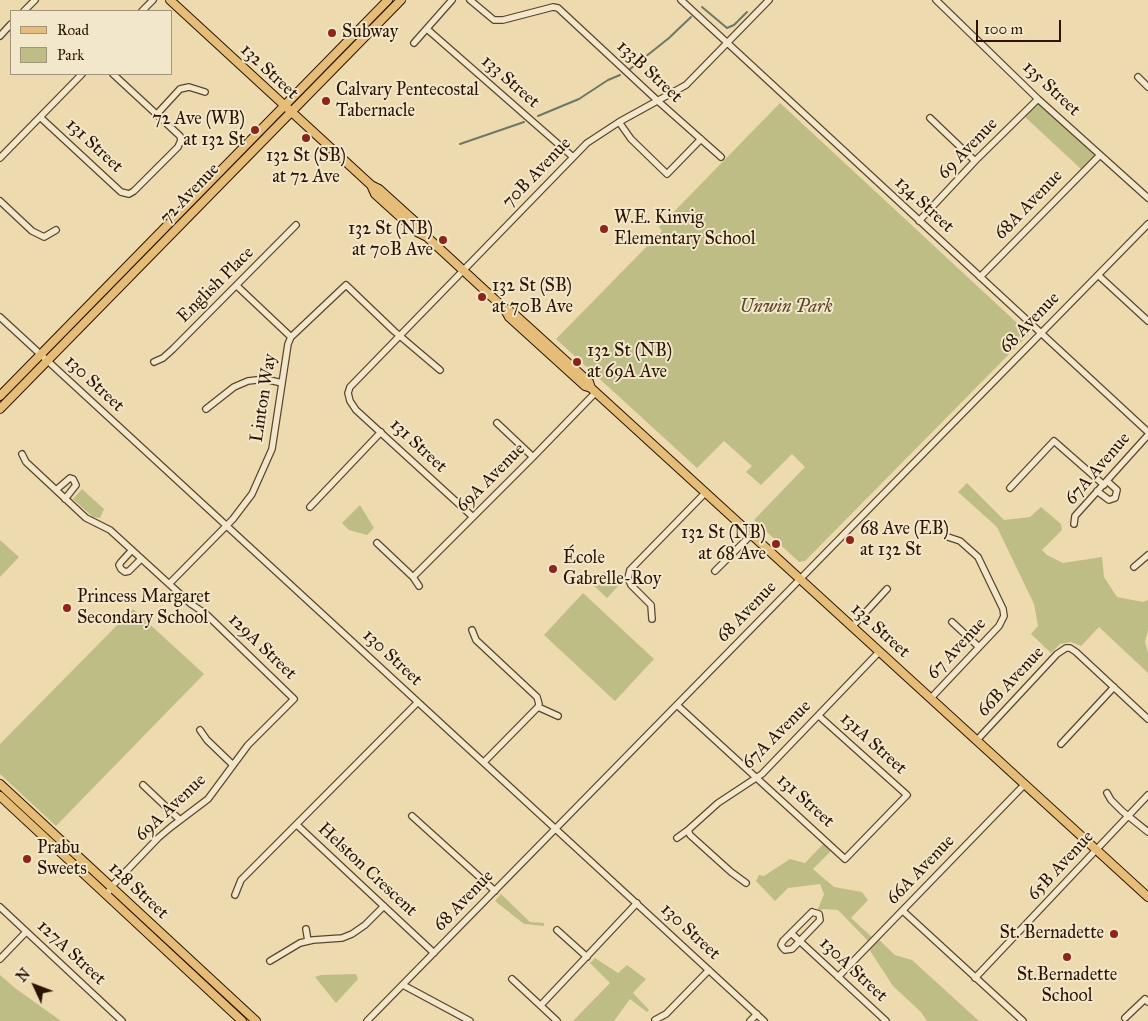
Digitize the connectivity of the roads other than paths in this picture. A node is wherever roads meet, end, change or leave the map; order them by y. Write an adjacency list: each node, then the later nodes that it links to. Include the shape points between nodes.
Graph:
1 (35, 0): 11 (street)
2 (153, 0): 12 (street)
3 (170, 0): 25 (main road, 132 Street)
4 (388, 0): 25 (main road, 72 Avenue)
5 (401, 0): 26 (main road, 72 Avenue)
6 (452, 0): 14 (street)
7 (470, 0): 24 (street, 133B Street, via 494,20 558,8)
8 (681, 0): 17 (street, 134 Street)
9 (769, 0): 17 (street, 70B Avenue)
10 (936, 0): 23 (street, 135 Street)
11 (25, 10)
12 (143, 10)
13 (10, 25): 15 (street)
14 (427, 29): 16 (street); 33 (street, 133 Street)
15 (0, 36)
16 (414, 43)
17 (727, 43): 24 (street, 70B Avenue, via 689,83); 39 (street, 134 Street)
18 (81, 75): 28 (street)
19 (114, 75): 27 (street)
20 (1138, 77): 21 (street)
21 (1148, 87)
22 (206, 92): 27 (street, via 189,87 180,89)
23 (1038, 99): 32 (street, 135 Street); 36 (street, 69 Avenue)
24 (658, 102): 30 (street, 70B Avenue); 31 (street, 133B Street)
25 (284, 106): 26 (main road, 132 Street); 52 (main road, 72 Avenue)
26 (291, 112): 43 (main road, 132 Street, via 371,185 375,194); 53 (main road, 72 Avenue)
27 (157, 114): 28 (street, 131 Street, via 181,140 178,147 129,194 121,192)
28 (40, 117): 35 (street)
29 (930, 118): 36 (street)
30 (620, 122): 31 (street, via 631,139 667,174); 33 (street, 70B Avenue, via 586,143)
31 (700, 139): 34 (street, 133B Street)
32 (1100, 155): 37 (street, 135 Street); 45 (street, 68A Avenue)
33 (573, 157): 43 (street, 70B Avenue)
34 (721, 157)
35 (0, 158)
36 (976, 161): 39 (street, 69 Avenue)
37 (1148, 198)
38 (0, 201): 42 (street, via 32,231 44,237)
39 (919, 221): 45 (street, 134 Street)
40 (1148, 224): 44 (street, 68 Avenue)
41 (296, 225): 46 (street, English Place)
42 (56, 230)
43 (463, 270): 50 (street, 70B Avenue); 57 (main road, 132 Street, via 504,308 509,317 585,386)
44 (1098, 275): 48 (street); 49 (street, 68 Avenue)
45 (980, 277): 49 (street, 134 Street)
46 (237, 286): 51 (street); 54 (street, English Place, via 163,358)
47 (0, 317): 52 (street, 130 Street)
48 (1148, 321)
49 (1041, 333): 64 (street, 134 Street); 86 (street, 68 Avenue)
50 (400, 335): 51 (street, Linton Way, via 346,285); 55 (street); 58 (street, 70B Avenue)
51 (291, 337): 56 (street, Linton Way)
52 (41, 355): 53 (street, 130 Street); 59 (main road, 72 Avenue)
53 (47, 361): 60 (main road, 72 Avenue); 76 (street, 130 Street)
54 (154, 362)
55 (440, 370)
56 (282, 383): 61 (street, via 265,379 248,381 234,387); 76 (street, Linton Way, via 272,449 252,494)
57 (594, 390): 66 (street, 69A Avenue); 71 (main road, 132 Street)
58 (348, 393): 63 (street, 131 Street, via 356,410)
59 (0, 396)
60 (0, 409)
61 (206, 409)
62 (497, 423): 66 (street)
63 (381, 432): 73 (street); 74 (street, 131 Street)
64 (1148, 433): 67 (street, 67A Avenue)
65 (22, 454): 69 (street, 129A Street, via 26,462)
66 (533, 457): 74 (street, 69A Avenue)
67 (1105, 483): 68 (street, via 1054,441); 70 (street, 67A Avenue); 70 (street, via 1117,490 1116,498 1109,500)
68 (1010, 488)
69 (56, 490): 72 (street, 129A Street); 72 (street, via 73,479 76,485)
70 (1097, 491): 75 (street, 67A Avenue, via 1074,516)
71 (706, 492): 77 (main road, 132 Street); 90 (street, via 630,570 628,578 631,585 650,604)
72 (65, 499): 80 (street, 129A Street, via 86,518 110,530)
73 (310, 507)
74 (472, 517): 85 (street, 69A Avenue)
75 (1074, 524)
76 (226, 526): 87 (street); 99 (street, 130 Street)
77 (752, 534): 84 (street); 86 (main road, 132 Street)
78 (948, 537): 94 (street, 67 Avenue, via 960,541 978,558 1003,609 1004,619)
79 (377, 543): 85 (street)
80 (132, 550): 82 (street, 129A Street); 82 (street, via 119,565 121,569 129,571)
81 (1148, 555): 83 (street)
82 (141, 559): 87 (street, 129A Street)
83 (1134, 567)
84 (715, 571)
85 (413, 577): 88 (street)
86 (800, 579): 92 (main road, 132 Street); 100 (street, 68 Avenue)
87 (169, 584): 98 (street, 129A Street, via 206,614)
88 (419, 586)
89 (887, 589): 92 (street)
90 (652, 619)
91 (952, 622): 94 (street)
92 (852, 626): 95 (main road, 132 Street)
93 (472, 630): 101 (street, via 476,640 537,698)
94 (979, 647): 97 (street, 67 Avenue)
95 (879, 652): 97 (main road, 132 Street); 103 (street, 67A Avenue)
96 (1114, 687): 104 (street); 106 (street, 66B Avenue, via 1076,652 1070,648 1063,649); 107 (street)
97 (931, 698): 106 (main road, 132 Street)
98 (294, 699): 109 (street, 69A Avenue, via 248,745)
99 (418, 702): 108 (street, 130 Street); 120 (street, Helston Crescent)
100 (678, 705): 110 (street, 131 Street); 121 (street, 68 Avenue)
101 (538, 707): 102 (street); 108 (street)
102 (558, 716)
103 (819, 716): 110 (street, 67A Avenue); 127 (street, 131A Street, via 907,795)
104 (1148, 719)
105 (200, 730): 109 (street)
106 (977, 740): 112 (main road, 132 Street)
107 (1061, 744)
108 (484, 762): 121 (street, 130 Street)
109 (233, 765): 119 (street, 69A Avenue, via 208,799)
110 (757, 778): 123 (street, 67A Avenue, via 718,803); 127 (street, 131 Street)
111 (0, 784): 128 (main road, 128 Street)
112 (1025, 784): 126 (main road, 132 Street); 138 (street, 66A Avenue)
113 (144, 785): 119 (street)
114 (1107, 793): 118 (street)
115 (1148, 795): 118 (street, 65B Avenue)
116 (0, 796): 125 (main road, 128 Street)
117 (412, 816): 131 (street)
118 (1128, 816): 122 (street); 126 (street, 65B Avenue)
119 (180, 820): 130 (street, 69A Avenue, via 158,838)
120 (297, 825): 132 (street, via 241,880); 136 (street, Helston Crescent)
121 (556, 829): 131 (street, 68 Avenue); 135 (street, 130 Street)
122 (1148, 832)
123 (689, 833): 124 (street, 67A Avenue); 129 (street)
124 (677, 838)
125 (53, 845): 128 (main road, via 58,844); 133 (main road, 128 Street)
126 (1096, 850): 134 (main road, 132 Street); 151 (street, 65B Avenue)
127 (846, 859)
128 (84, 862): 130 (main road, 128 Street)
129 (746, 883)
130 (112, 887): 133 (street, 69A Avenue); 161 (main road, 128 Street)
131 (494, 891): 145 (street, 68 Avenue)
132 (235, 895)
133 (107, 896): 160 (main road, 128 Street)
134 (1148, 897)
135 (637, 903): 146 (street); 149 (street, 130 Street)
136 (384, 906): 143 (street, via 352,934); 145 (street, Helston Crescent)
137 (0, 907): 141 (street, 127A Street)
138 (903, 911): 150 (street, 66A Avenue); 151 (street)
139 (306, 929): 143 (street)
140 (557, 930): 146 (street)
141 (26, 932): 147 (street); 159 (street, 127A Street)
142 (791, 933): 144 (street, 130A Street); 144 (street, 130A Street, via 783,941 785,950 792,949); 144 (street, 130A Street, via 812,912 819,914 820,920)
143 (308, 941): 148 (street)
144 (800, 941): 150 (street, 130A Street)
145 (434, 953): 153 (street, 68 Avenue)
146 (587, 957): 155 (street)
147 (0, 959)
148 (270, 961)
149 (709, 970): 156 (street, 130 Street); 158 (street, via 666,1014)
150 (838, 977): 167 (street, 130A Street)
151 (975, 978): 168 (street)
152 (512, 979): 155 (street)
153 (403, 984): 162 (street, 68 Avenue); 163 (street)
154 (1148, 1002): 157 (street, via 1144,999)
155 (541, 1005): 164 (street)
156 (756, 1014): 165 (street); 166 (street, 130 Street)
157 (1126, 1018)
158 (655, 1020)
159 (122, 1021)
160 (242, 1021)
161 (256, 1021)
162 (367, 1021)
163 (470, 1021)
164 (558, 1021)
165 (750, 1021)
166 (764, 1021)
167 (886, 1021)
168 (1023, 1021)

